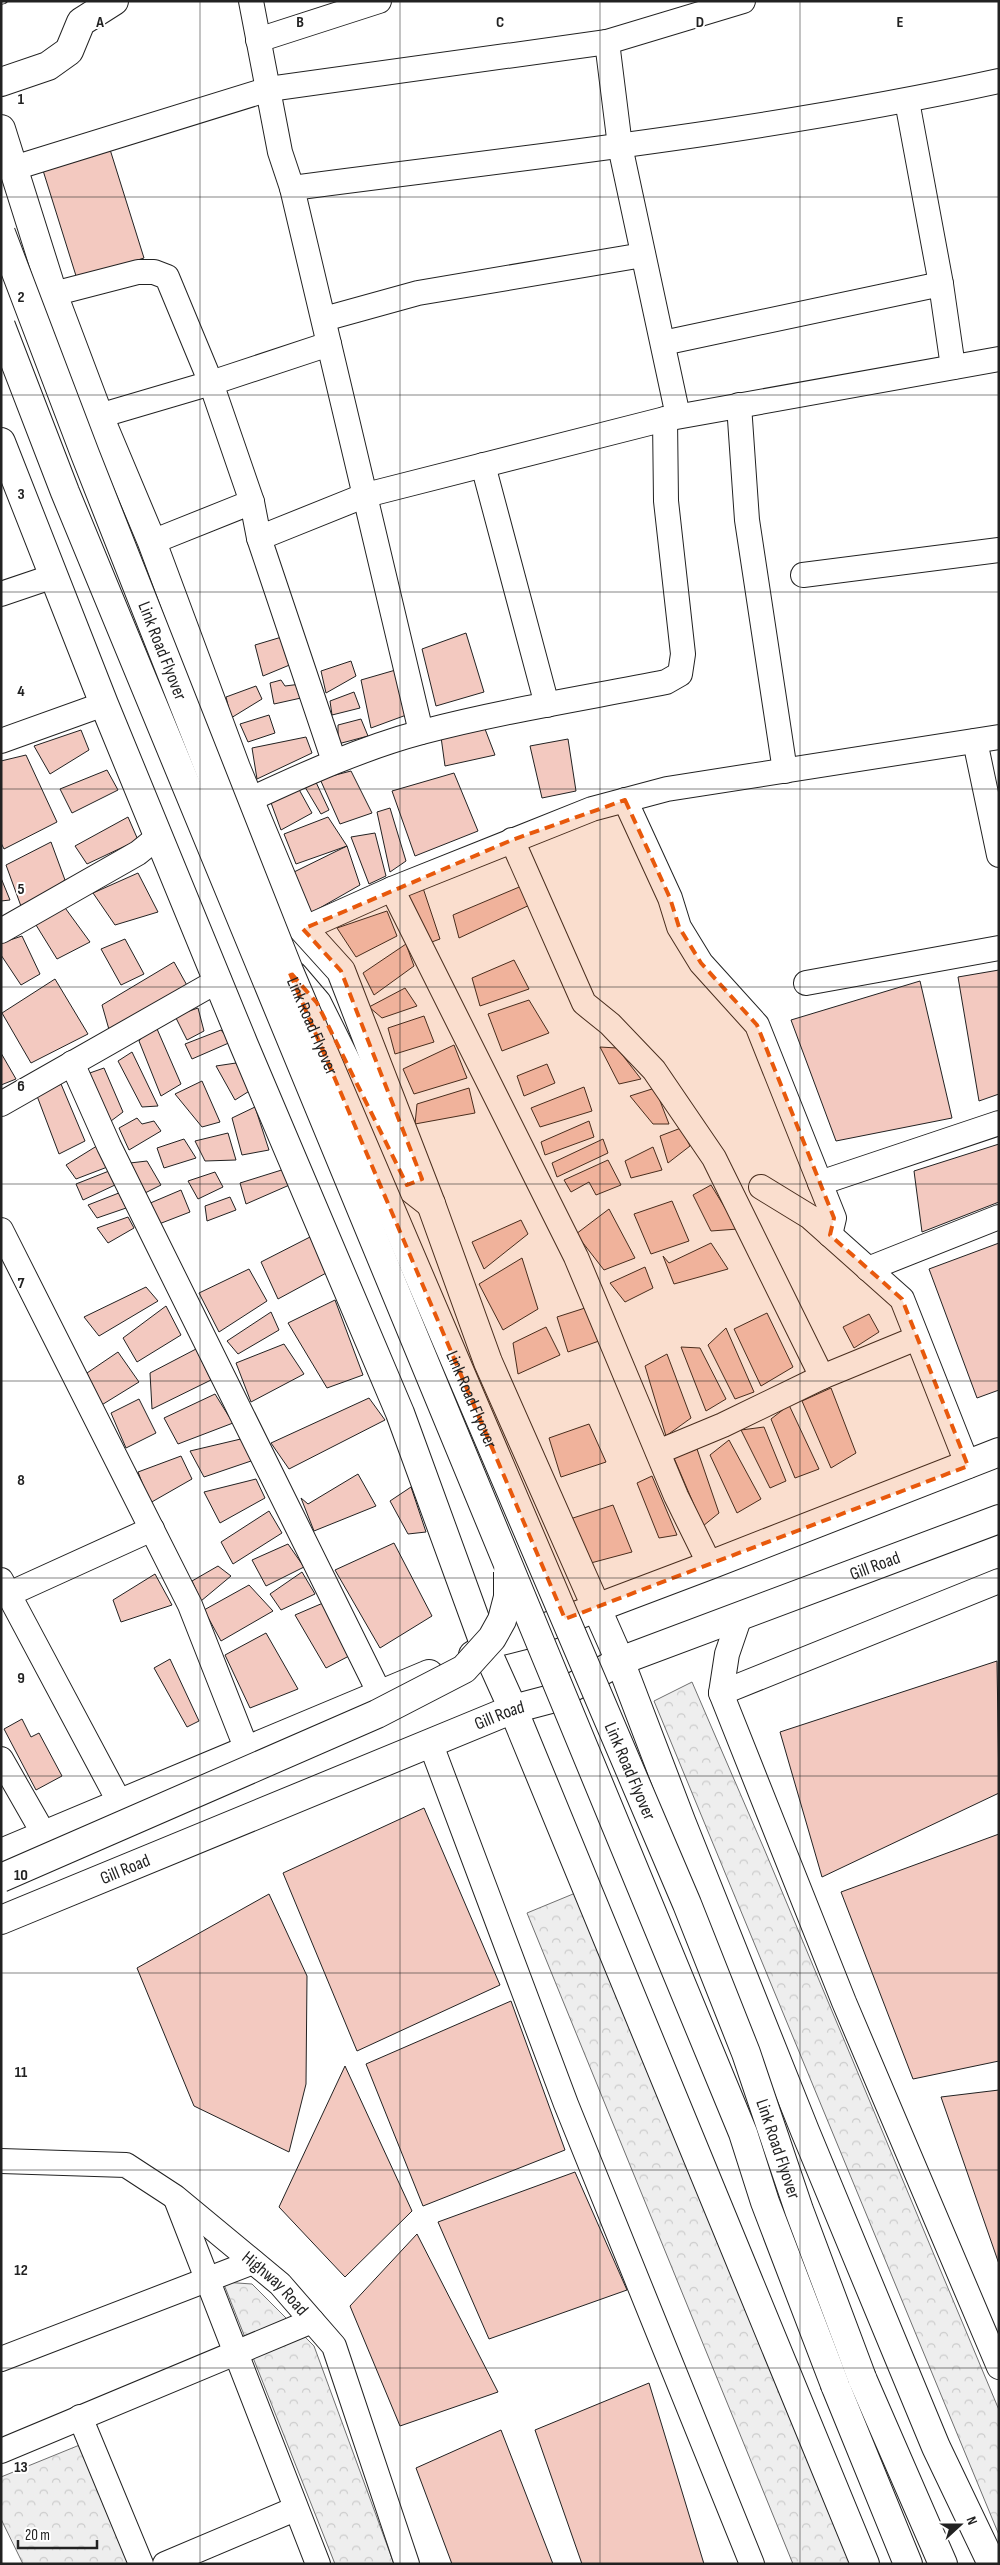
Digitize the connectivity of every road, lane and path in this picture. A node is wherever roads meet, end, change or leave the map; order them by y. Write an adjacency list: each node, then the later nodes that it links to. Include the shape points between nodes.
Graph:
1 (114, 1): 8 (main road, via 80,22 68,51 48,66)
2 (250, 1): 5 (street)
3 (379, 1): 5 (street)
4 (743, 1): 6 (street)
5 (258, 40): 9 (street)
6 (607, 42): 9 (street); 12 (street)
7 (999, 81): 10 (street)
8 (1, 82)
9 (269, 89): 13 (street); 14 (street, via 280,152)
10 (907, 101): 12 (street); 17 (street)
11 (1, 129): 13 (main road)
12 (620, 146): 14 (street); 16 (street)
13 (14, 168): 18 (main road)
14 (292, 188): 19 (street)
15 (1, 234): 56 (main road, Link Road Flyover, bridge)
16 (643, 255): 19 (street, via 418,293); 21 (street)
17 (941, 284): 21 (street); 24 (street)
18 (54, 294): 25 (street, via 138,272 154,272 167,277); 27 (main road)
19 (324, 319): 22 (street)
20 (1, 326): 77 (main road, Link Road Flyover, bridge, via 69,501)
21 (663, 343): 28 (street)
22 (329, 344): 25 (street); 31 (street)
23 (999, 359): 24 (street)
24 (953, 367): 26 (street)
25 (211, 383): 27 (street); 32 (street)
26 (739, 405): 28 (street); 46 (street, via 746,520)
27 (99, 416): 34 (main road)
28 (672, 418): 30 (street); 40 (street, via 666,501 683,654 680,674 666,682)
29 (3, 450): 37 (main road)
30 (483, 465): 31 (street); 40 (street)
31 (366, 495): 33 (street); 41 (street)
32 (252, 502): 33 (street); 34 (street)
33 (258, 538): 45 (street)
34 (152, 542): 47 (main road)
35 (999, 550): 36 (street)
36 (803, 575)
37 (54, 576): 38 (street); 39 (main road)
38 (1, 594)
39 (104, 704): 43 (street); 49 (main road)
40 (547, 705): 41 (street)
41 (421, 732): 45 (street)
42 (999, 737): 44 (street)
43 (1, 740)
44 (975, 741): 46 (street); 51 (street)
45 (334, 761): 47 (street)
46 (785, 771): 48 (street, via 668,789)
47 (249, 800): 53 (main road)
48 (625, 800): 50 (street, via 592,809); 62 (street, via 670,898 678,927 701,963 757,1025)
49 (159, 836): 54 (street, via 138,853); 57 (main road)
50 (512, 840): 52 (street); 70 (street, via 584,1003 610,1024 654,1070 714,1158)
51 (999, 855)
52 (392, 890): 53 (street); 71 (street, via 576,1257)
53 (303, 929): 64 (main road, via 341,971)
54 (1, 931)
55 (999, 948): 58 (street)
56 (289, 971): 64 (main road, via 317,1003 408,1186); 107 (main road, Link Road Flyover, bridge, via 687,1904 746,2054 799,2210 862,2378)
57 (219, 980): 59 (street); 82 (main road, via 400,1413)
58 (806, 983)
59 (72, 1063): 60 (street); 85 (street, via 109,1146)
60 (1, 1104)
61 (999, 1123): 62 (street)
62 (820, 1183): 66 (street, via 834,1218)
63 (761, 1187): 66 (street, via 810,1217)
64 (432, 1204): 80 (main road, via 488,1362)
65 (999, 1217): 68 (street)
66 (830, 1234): 68 (street)
67 (4, 1243): 75 (street)
68 (868, 1269): 69 (street, via 902,1299)
69 (917, 1338): 70 (street); 73 (street)
70 (822, 1377): 71 (street)
71 (658, 1452): 76 (street)
72 (999, 1452): 73 (main road)
73 (968, 1466): 76 (main road)
74 (999, 1518): 81 (main road, Gill Road)
75 (152, 1530): 79 (street); 88 (street, via 190,1605)
76 (710, 1565): 80 (main road)
77 (508, 1568): 93 (main road, bridge, via 508,1597 502,1620 492,1638 464,1668 377,1714); 106 (main road, Link Road Flyover, bridge, via 736,2115 824,2358)
78 (999, 1581): 84 (street)
79 (5, 1587): 90 (street)
80 (597, 1608): 82 (main road, via 497,1642); 83 (main road)
81 (740, 1616): 83 (main road, Gill Road); 84 (street, via 727,1654)
82 (486, 1649): 85 (main road); 86 (main road)
83 (620, 1661): 86 (main road, Gill Road, via 551,1699); 114 (main road, via 805,2131 936,2447)
84 (721, 1693): 102 (street, via 844,2002)
85 (380, 1696): 88 (main road)
86 (513, 1709): 87 (main road, Gill Road); 113 (main road)
87 (430, 1742): 94 (main road, Gill Road); 112 (street, via 570,2113)
88 (247, 1750): 90 (main road)
89 (1, 1759): 91 (street)
90 (121, 1805): 91 (main road)
91 (45, 1836): 92 (main road)
92 (1, 1853)
93 (1, 1878)
94 (1, 1920)
95 (1, 2161): 96 (street, Highway Road, via 126,2165)
96 (175, 2197): 97 (street, Highway Road); 98 (street)
97 (252, 2262): 98 (street); 99 (street, Highway Road, via 280,2284)
98 (206, 2280): 100 (street); 101 (street)
99 (312, 2321): 100 (street); 111 (street, Highway Road, via 334,2346)
100 (235, 2353): 103 (street); 105 (street)
101 (1, 2359)
102 (999, 2367)
103 (80, 2417): 104 (street); 108 (street)
104 (1, 2451)
105 (295, 2509): 109 (street); 110 (street)
106 (904, 2559)
107 (944, 2561)
108 (141, 2564)
109 (165, 2564)
110 (318, 2564)
111 (407, 2564)
112 (752, 2564)
113 (865, 2564)
114 (992, 2564)

